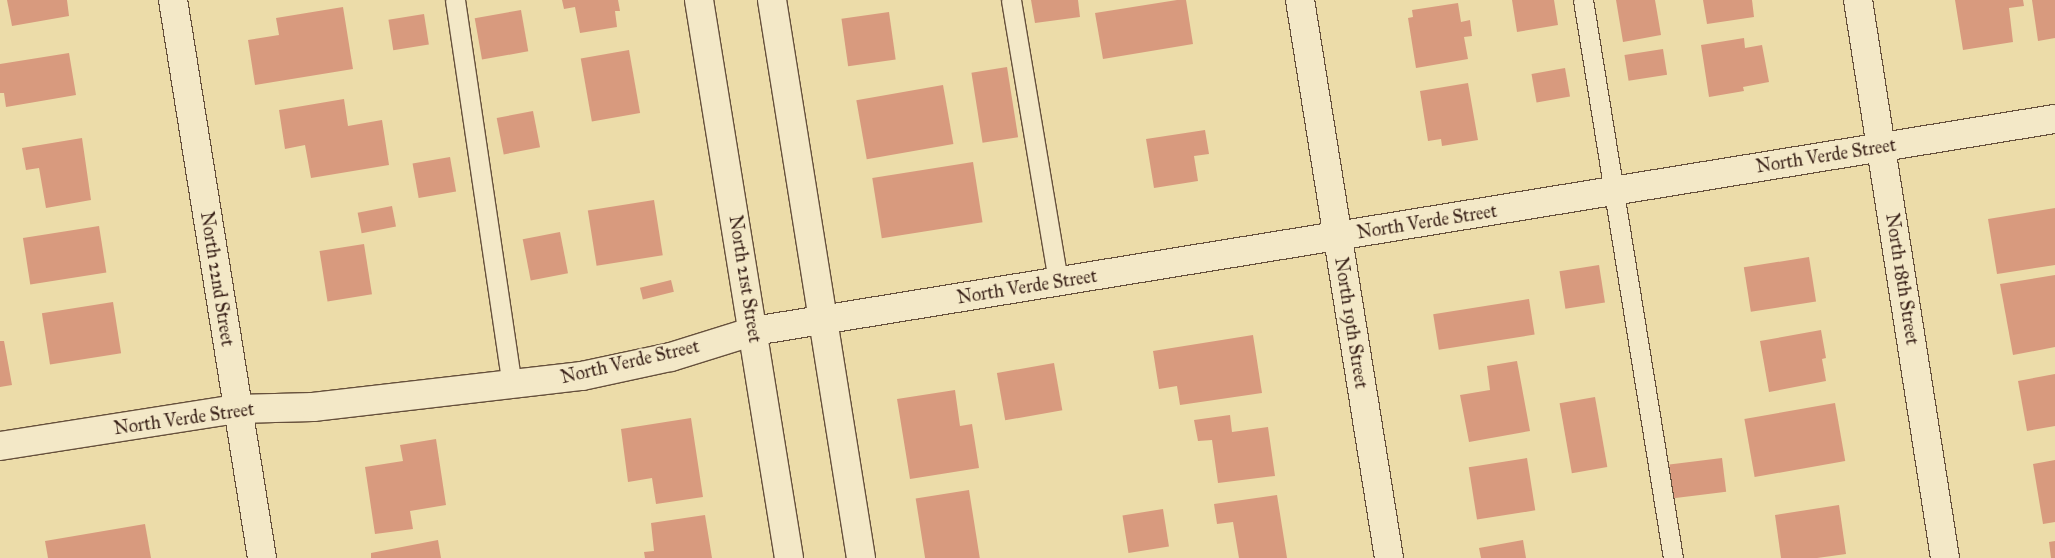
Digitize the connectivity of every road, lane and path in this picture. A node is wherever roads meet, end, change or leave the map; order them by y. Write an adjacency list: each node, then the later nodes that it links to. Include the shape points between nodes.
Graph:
1 (173, 0): 17 (street, North 22nd Street)
2 (455, 0): 16 (lane)
3 (699, 0): 15 (street, North 21st Street)
4 (772, 0): 14 (street)
5 (1011, 0): 13 (lane)
6 (1300, 0): 12 (street, North 19th Street)
7 (1583, 0): 11 (lane)
8 (1858, 0): 10 (street, North 18th Street)
9 (2055, 119): 10 (street, North Verde Street)
10 (1881, 146): 11 (street, North Verde Street); 24 (street, North 18th Street)
11 (1613, 191): 12 (street, North Verde Street); 23 (lane)
12 (1338, 236): 13 (street, North Verde Street); 22 (street, North 19th Street)
13 (1058, 282): 14 (street, North Verde Street)
14 (823, 320): 15 (street, North Verde Street); 21 (street)
15 (754, 331): 16 (street, North Verde Street, via 671,356 599,372); 20 (street, North 21st Street)
16 (512, 384): 17 (street, North Verde Street, via 313,407)
17 (237, 409): 18 (street, North Verde Street); 19 (street, North 22nd Street)
18 (0, 446)
19 (262, 558)
20 (790, 558)
21 (861, 558)
22 (1389, 558)
23 (1674, 558)
24 (1945, 558)

